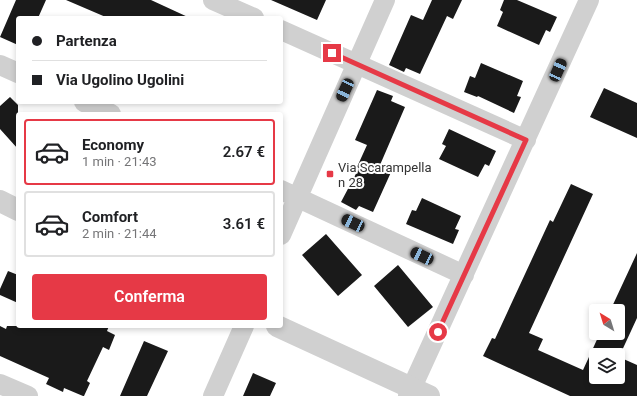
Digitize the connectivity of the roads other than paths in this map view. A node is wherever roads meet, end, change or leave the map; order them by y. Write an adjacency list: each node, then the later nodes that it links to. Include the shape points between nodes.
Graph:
1 (213, 0): 4 (street)
2 (385, 0): 6 (street)
3 (589, 0): 11 (street)
4 (249, 16)
5 (283, 31): 6 (street)
6 (357, 64): 11 (street); 12 (street)
7 (0, 65): 8 (street)
8 (16, 72)
9 (88, 104): 10 (street)
10 (106, 112)
11 (526, 140): 16 (street)
12 (289, 193): 15 (street); 16 (street)
13 (0, 202): 14 (street)
14 (16, 209)
15 (283, 224)
16 (464, 275): 20 (street)
17 (243, 328): 22 (street)
18 (281, 328): 20 (street)
19 (0, 384): 21 (street)
20 (416, 393)
21 (28, 396)
22 (213, 396)

